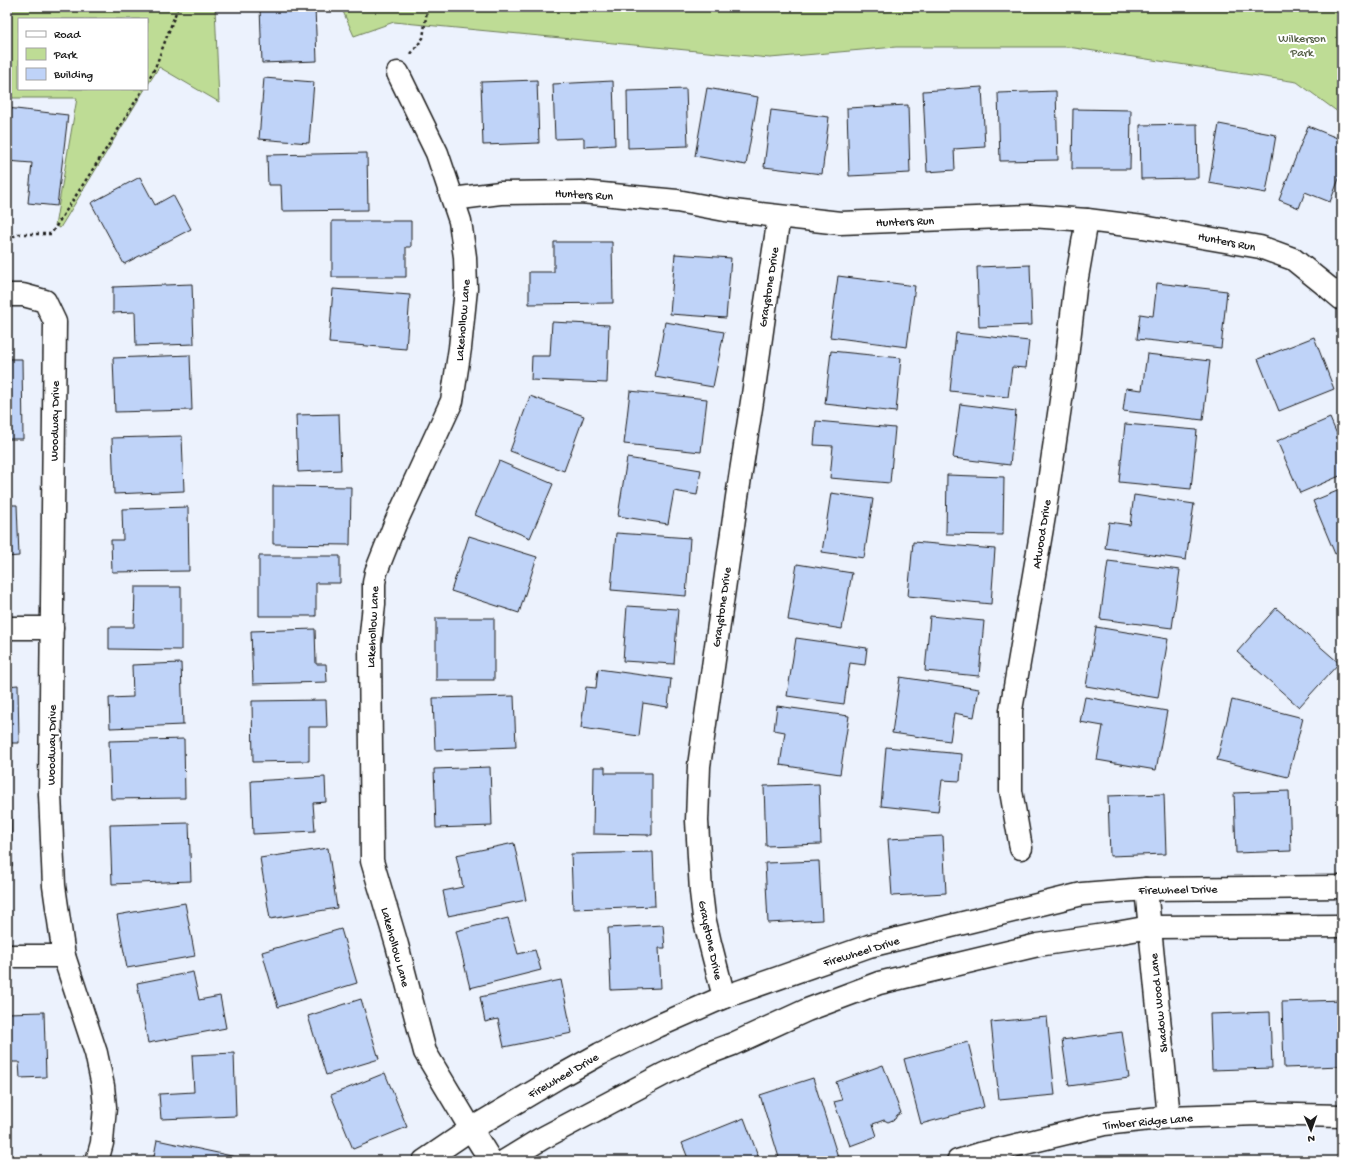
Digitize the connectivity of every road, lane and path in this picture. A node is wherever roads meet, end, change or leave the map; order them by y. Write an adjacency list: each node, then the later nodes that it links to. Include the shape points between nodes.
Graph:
1 (178, 7): 4 (path)
2 (426, 7): 3 (path, via 423,38)
3 (398, 73): 6 (street, Lakehollow Lane, via 437,152)
4 (148, 80)
5 (142, 90): 9 (path, via 51,234 19,234)
6 (453, 199): 7 (street, Hunters Run, via 500,193 581,192 677,201); 24 (street, Lakehollow Lane, via 460,221 466,289 452,401 395,524 374,583 370,644 372,861 425,1052)
7 (779, 217): 8 (street, Hunters Run, via 840,224 1032,216); 21 (street, Graystone Drive, via 735,505 699,766 697,821 701,892 710,944)
8 (1087, 220): 11 (street, Hunters Run, via 1143,226 1260,247 1293,259); 14 (street, Atwood Drive, via 1044,516 1012,710 1011,790)
9 (7, 239)
10 (7, 295): 13 (street, Woodway Drive, via 23,295 45,300 55,322)
11 (1342, 299)
12 (7, 628): 13 (street)
13 (52, 628): 20 (street, Woodway Drive, via 50,794 54,886)
14 (1021, 848)
15 (1342, 886): 16 (street, Firewheel Drive)
16 (1146, 889): 18 (street, Shadow Wood Lane); 21 (street, Firewheel Drive, via 1082,894 869,946)
17 (1342, 926): 18 (street)
18 (1150, 927): 23 (street, Shadow Wood Lane); 28 (street, via 1038,945 879,983 808,1010 664,1074 540,1139)
19 (7, 956): 20 (street)
20 (64, 956): 25 (street, Woodway Drive, via 96,1053 102,1086 105,1107 102,1143)
21 (724, 997): 24 (street, Firewheel Drive, via 600,1054)
22 (1342, 1116): 23 (street, Timber Ridge Lane, via 1258,1114)
23 (1169, 1117): 29 (street, Timber Ridge Lane, via 1104,1124)
24 (471, 1130): 26 (street, Firewheel Drive); 27 (street, Lakehollow Lane)
25 (97, 1161)
26 (424, 1161)
27 (491, 1161)
28 (505, 1161)
29 (958, 1161)

